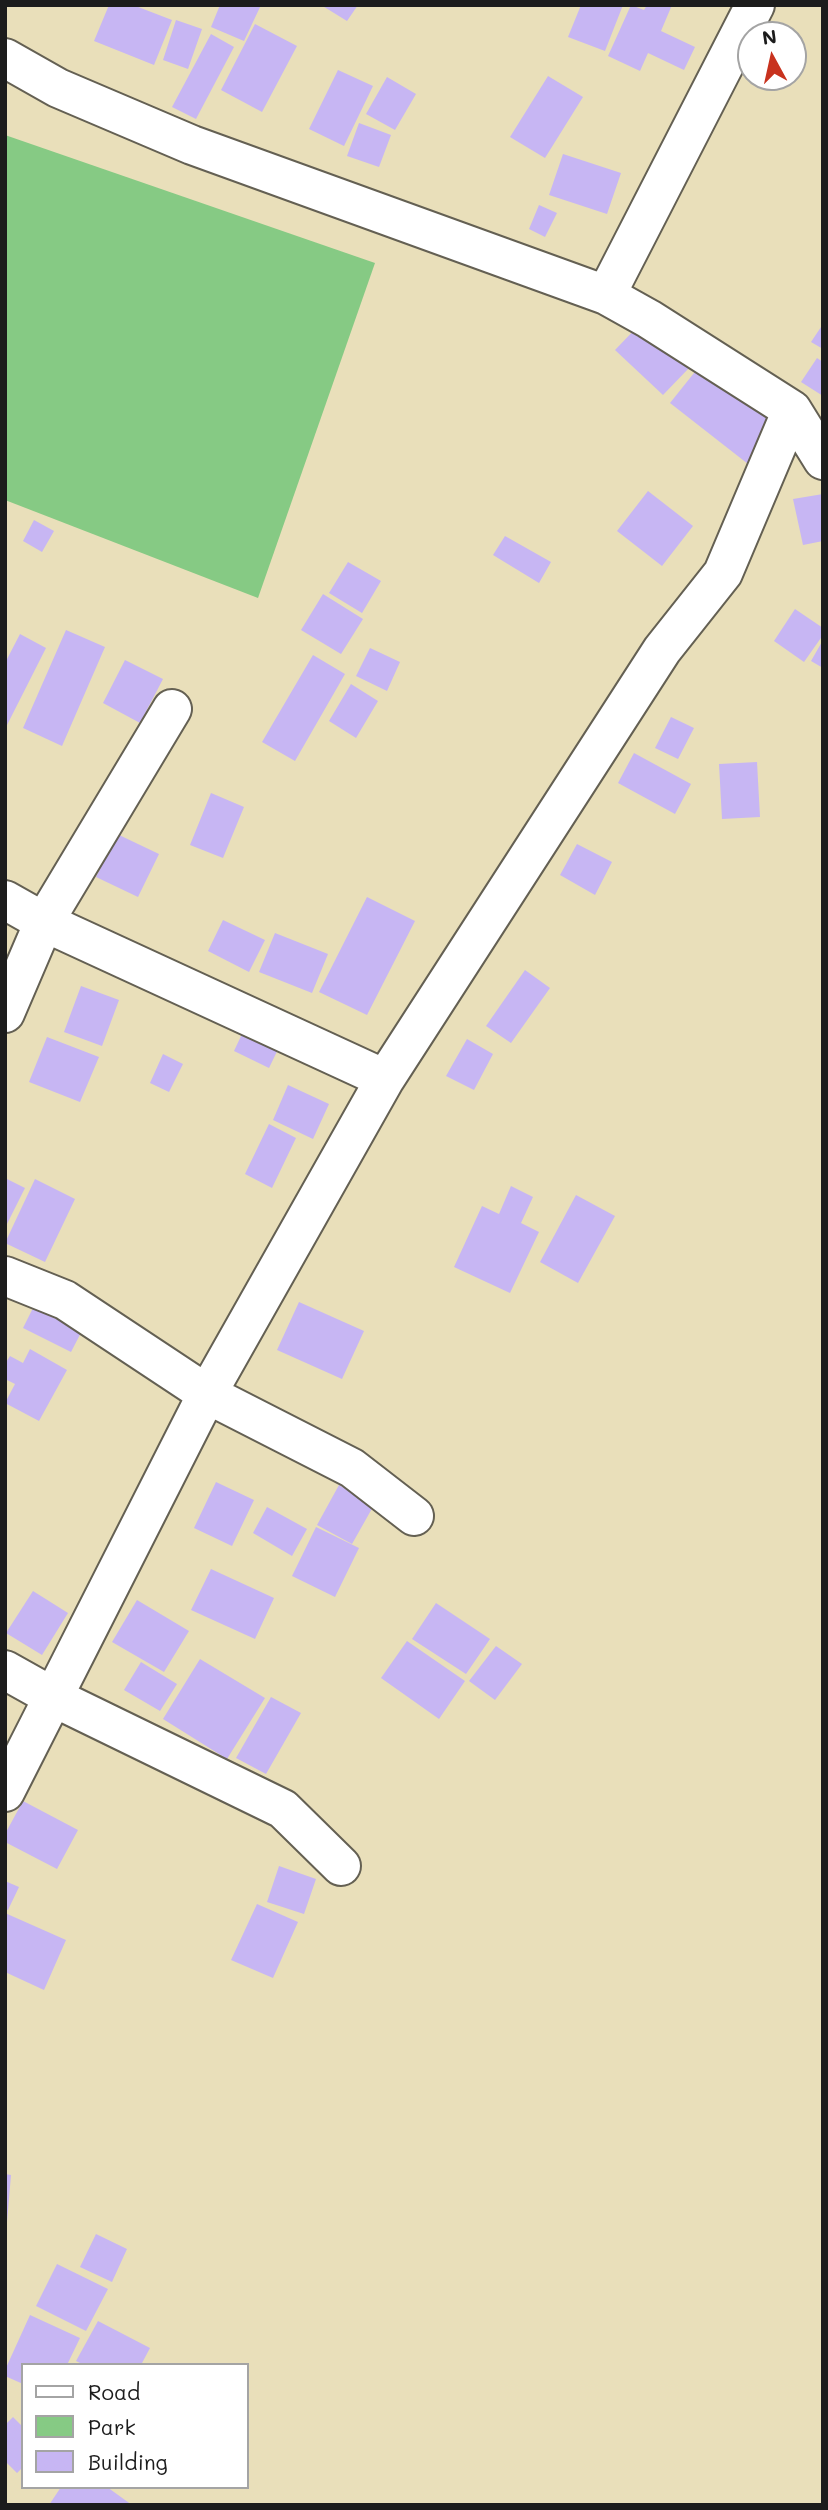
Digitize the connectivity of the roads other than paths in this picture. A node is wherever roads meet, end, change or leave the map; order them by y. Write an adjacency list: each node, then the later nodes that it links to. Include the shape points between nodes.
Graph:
1 (755, 5): 3 (street)
2 (5, 58): 3 (street, via 58,88 192,145)
3 (606, 295): 4 (street)
4 (792, 410): 5 (street); 10 (street, via 723,573 662,650)
5 (823, 460)
6 (172, 709): 8 (street)
7 (5, 900): 8 (street)
8 (44, 922): 9 (street); 10 (street)
9 (5, 1013)
10 (385, 1079): 12 (street)
11 (5, 1276): 12 (street, via 65,1300)
12 (207, 1394): 13 (street, via 352,1468); 15 (street)
13 (414, 1516)
14 (5, 1670): 15 (street)
15 (55, 1698): 16 (street); 17 (street, via 283,1809)
16 (5, 1792)
17 (341, 1866)

